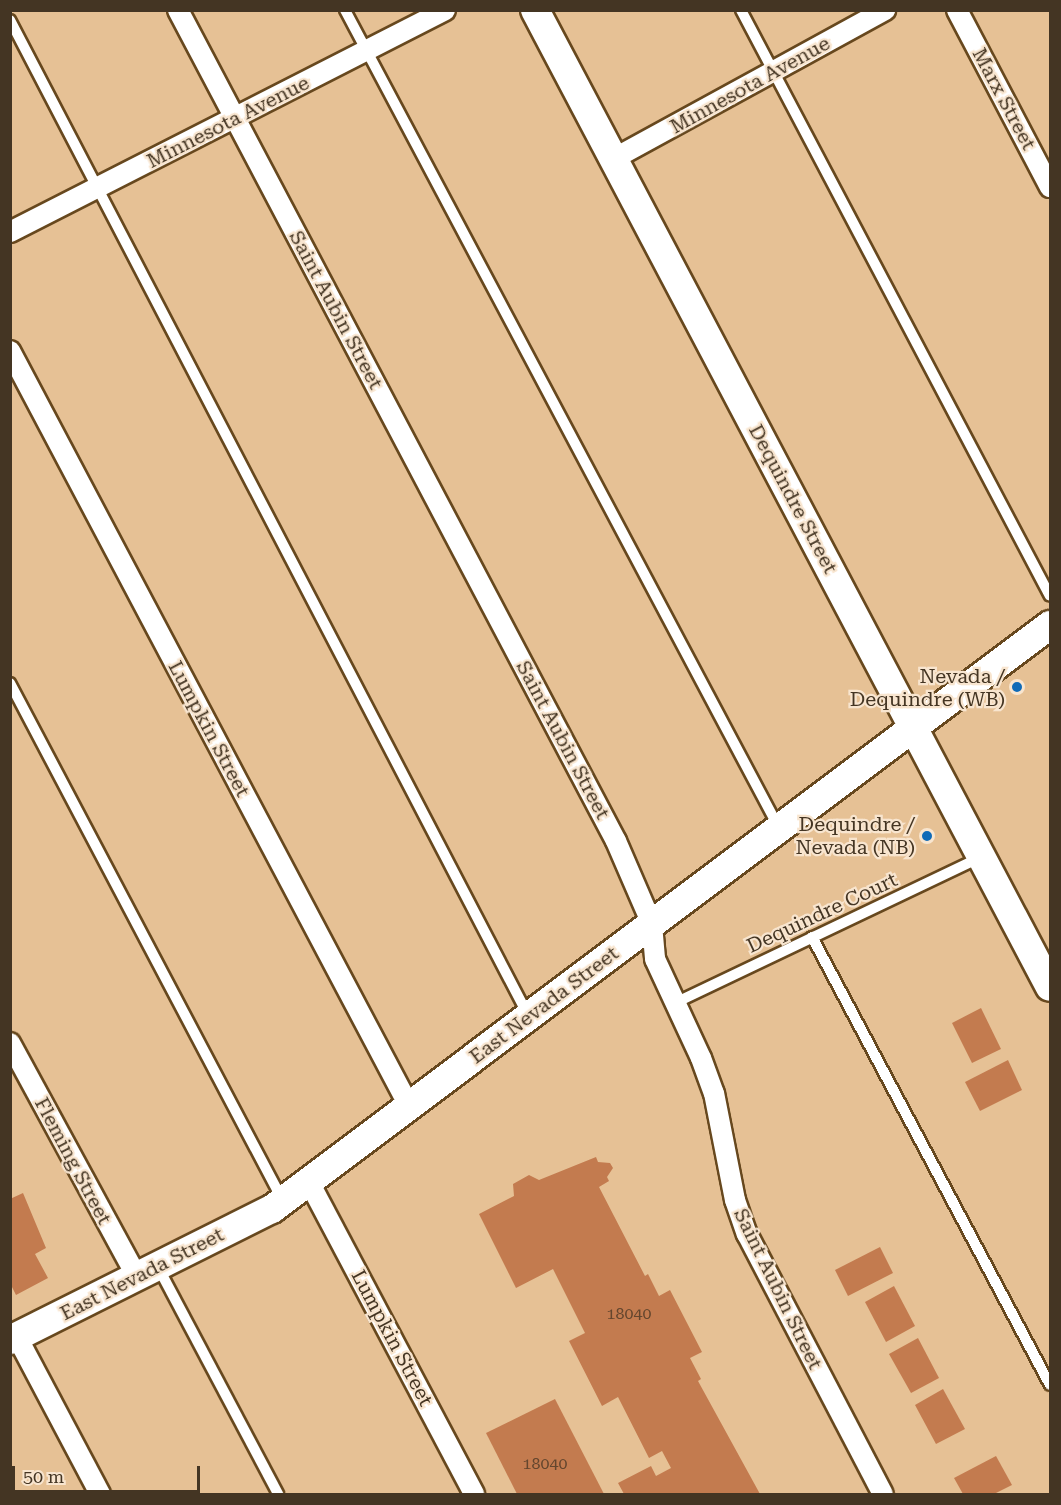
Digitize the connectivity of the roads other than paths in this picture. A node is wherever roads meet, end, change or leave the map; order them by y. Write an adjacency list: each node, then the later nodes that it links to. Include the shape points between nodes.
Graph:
1 (178, 10): 11 (street, Saint Aubin Street)
2 (345, 10): 9 (lane)
3 (445, 10): 9 (street, Minnesota Avenue)
4 (535, 10): 12 (street, Dequindre Street)
5 (741, 10): 10 (lane)
6 (885, 10): 10 (street, Minnesota Avenue)
7 (957, 10): 14 (street, Marx Street)
8 (10, 20): 13 (lane)
9 (366, 51): 11 (street, Minnesota Avenue); 21 (lane)
10 (773, 72): 12 (street, Minnesota Avenue); 17 (lane)
11 (235, 118): 13 (street, Minnesota Avenue); 23 (street, Saint Aubin Street, via 610,830)
12 (615, 159): 20 (street, Dequindre Street)
13 (99, 187): 15 (street, Minnesota Avenue); 27 (lane)
14 (1050, 188)
15 (10, 232)
16 (10, 351): 29 (street, Lumpkin Street)
17 (1050, 596)
18 (1050, 625): 20 (street, East Nevada Street)
19 (10, 683): 31 (lane)
20 (913, 728): 21 (street, East Nevada Street); 22 (street, Dequindre Street)
21 (779, 828): 23 (street, East Nevada Street)
22 (981, 857): 24 (lane, Dequindre Court); 25 (street, Dequindre Street)
23 (652, 924): 26 (street, Saint Aubin Street, via 655,959); 27 (street, East Nevada Street)
24 (812, 937): 26 (lane, Dequindre Court); 34 (lane)
25 (1050, 987)
26 (677, 1002): 38 (street, Saint Aubin Street, via 714,1093 735,1200 747,1234)
27 (529, 1016): 29 (street, East Nevada Street)
28 (10, 1043): 32 (street, Fleming Street)
29 (409, 1106): 30 (street, East Nevada Street)
30 (309, 1182): 31 (street, East Nevada Street); 37 (street, Lumpkin Street)
31 (283, 1201): 32 (street, East Nevada Street)
32 (147, 1272): 33 (street, East Nevada Street); 36 (lane)
33 (14, 1338): 35 (street)
34 (1050, 1385)
35 (100, 1494)
36 (278, 1494)
37 (474, 1494)
38 (883, 1494)

